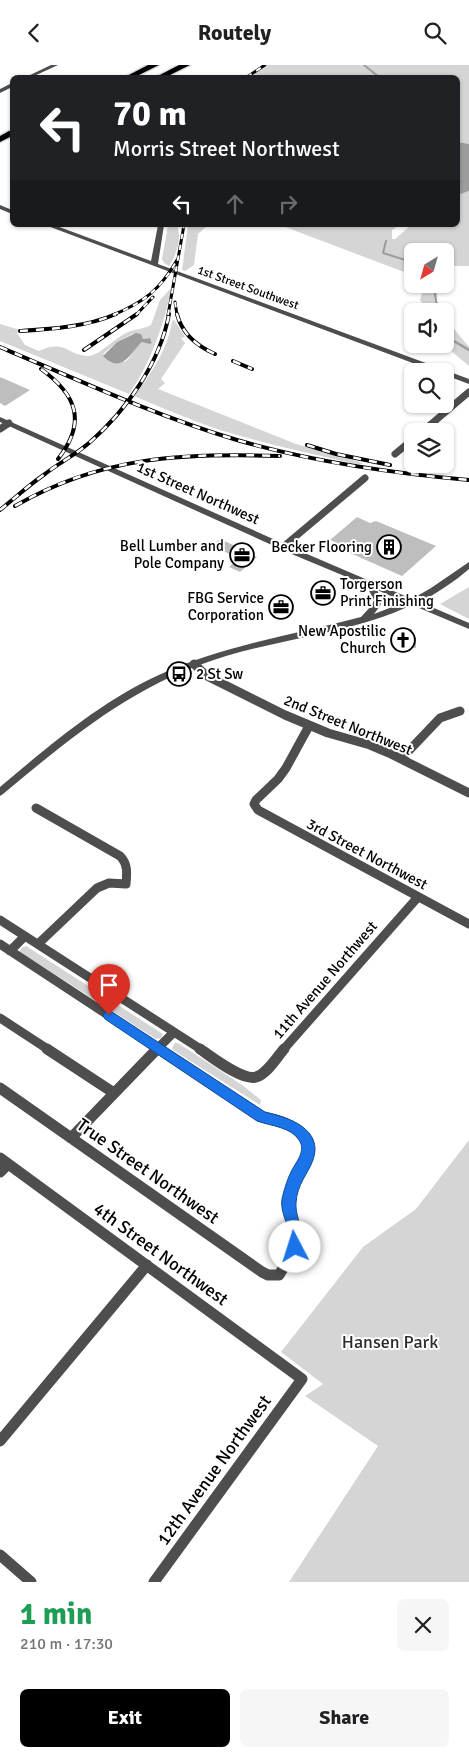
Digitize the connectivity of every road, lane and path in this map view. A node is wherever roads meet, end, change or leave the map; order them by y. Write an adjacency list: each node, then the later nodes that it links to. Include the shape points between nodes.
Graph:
1 (55, 65): 4 (street)
2 (155, 65): 5 (highway)
3 (186, 65): 6 (highway)
4 (33, 75)
5 (133, 75)
6 (164, 75)
7 (53, 227): 9 (street, 1st Street Southwest)
8 (161, 227): 9 (street)
9 (154, 265): 10 (street, 1st Street Southwest)
10 (418, 363)
11 (454, 376): 12 (street)
12 (469, 382)
13 (469, 392): 16 (street)
14 (0, 419): 15 (street, 1st Street Northwest)
15 (8, 423): 17 (street); 21 (street, 1st Street Northwest)
16 (432, 423)
17 (0, 429)
18 (404, 447): 19 (street)
19 (395, 454)
20 (365, 478): 21 (street)
21 (283, 547): 23 (street, 1st Street Northwest)
22 (469, 565): 24 (street)
23 (370, 583): 24 (street, 1st Street Northwest); 25 (street, via 378,600)
24 (414, 602): 25 (street); 26 (street, 1st Street Northwest)
25 (364, 620): 27 (street)
26 (469, 626)
27 (194, 664): 29 (street, 2nd Street Northwest, via 207,676); 31 (street, via 161,677 109,705 73,730)
28 (460, 711): 30 (street, via 440,718)
29 (309, 726): 30 (street, 2nd Street Northwest, via 370,745); 33 (street, via 286,768)
30 (401, 759): 32 (street, 2nd Street Northwest)
31 (0, 792)
32 (469, 793)
33 (254, 804): 35 (street, 3rd Street Northwest, via 262,813)
34 (36, 808): 40 (street, via 120,856 126,861 127,872 126,884 109,883 97,888)
35 (418, 897): 37 (street, 3rd Street Northwest); 43 (street, 11th Avenue Northwest, via 262,1074 250,1078 242,1076)
36 (0, 920): 38 (street)
37 (469, 925)
38 (25, 936): 40 (street); 41 (street)
39 (0, 944): 41 (street)
40 (38, 944): 43 (street)
41 (10, 951): 44 (street)
42 (0, 1018): 46 (street)
43 (174, 1032): 44 (street)
44 (159, 1048): 46 (street); 47 (street, True Street Northwest, via 262,1117 283,1122 304,1135 308,1145 307,1158 297,1174 289,1199 295,1247 279,1275 262,1272)
45 (0, 1088): 47 (street, True Street Northwest)
46 (114, 1093): 47 (street)
47 (71, 1138)
48 (3, 1165): 49 (street, 4th Street Northwest)
49 (147, 1265): 50 (street, 4th Street Northwest); 51 (street)
50 (302, 1379): 54 (street, 12th Avenue Northwest)
51 (0, 1441)
52 (0, 1555): 53 (street)
53 (31, 1582)
54 (154, 1582)

